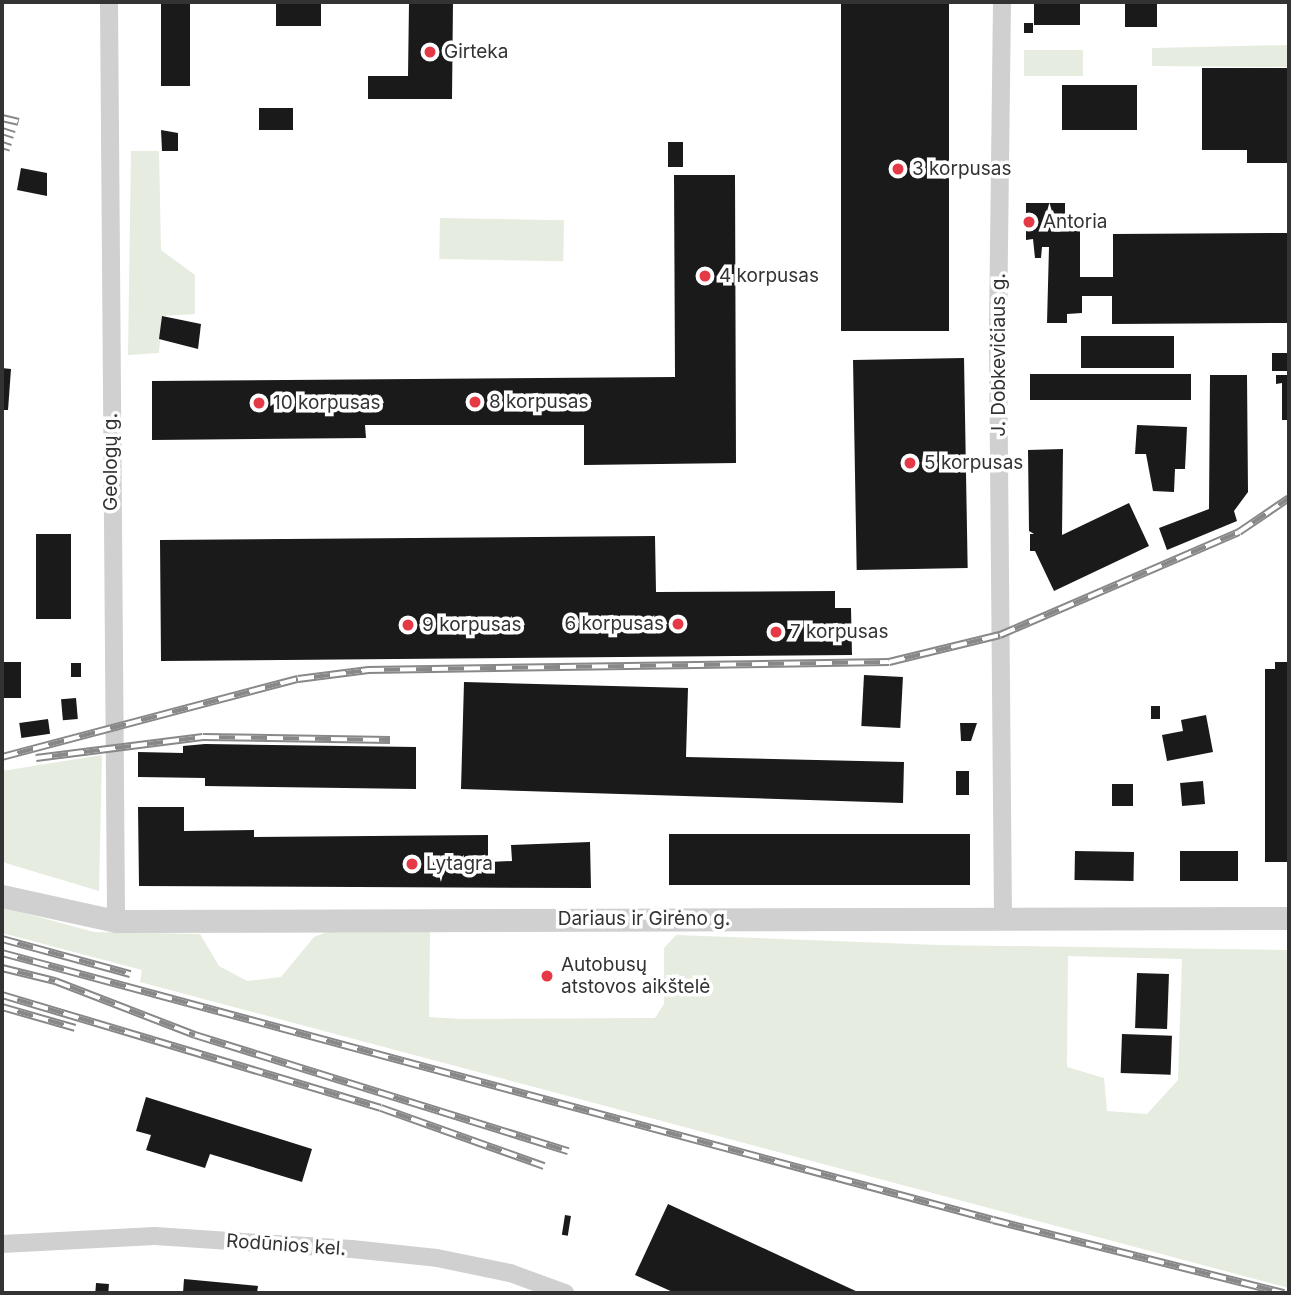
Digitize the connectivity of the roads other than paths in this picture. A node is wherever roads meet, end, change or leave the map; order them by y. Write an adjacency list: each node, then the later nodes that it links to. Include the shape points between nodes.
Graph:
1 (109, 2): 6 (street, Geologų g.)
2 (1002, 2): 5 (street, J. Dobkevičiaus g., via 998,358)
3 (2, 896): 6 (street, Dariaus ir Girėno g.)
4 (1289, 918): 5 (street, Dariaus ir Girėno g.)
5 (1003, 919): 6 (street, Dariaus ir Girėno g.)
6 (116, 921)
7 (2, 1244): 8 (street, Rodūnios kel., via 155,1236 352,1249 498,1271)
8 (565, 1293)

